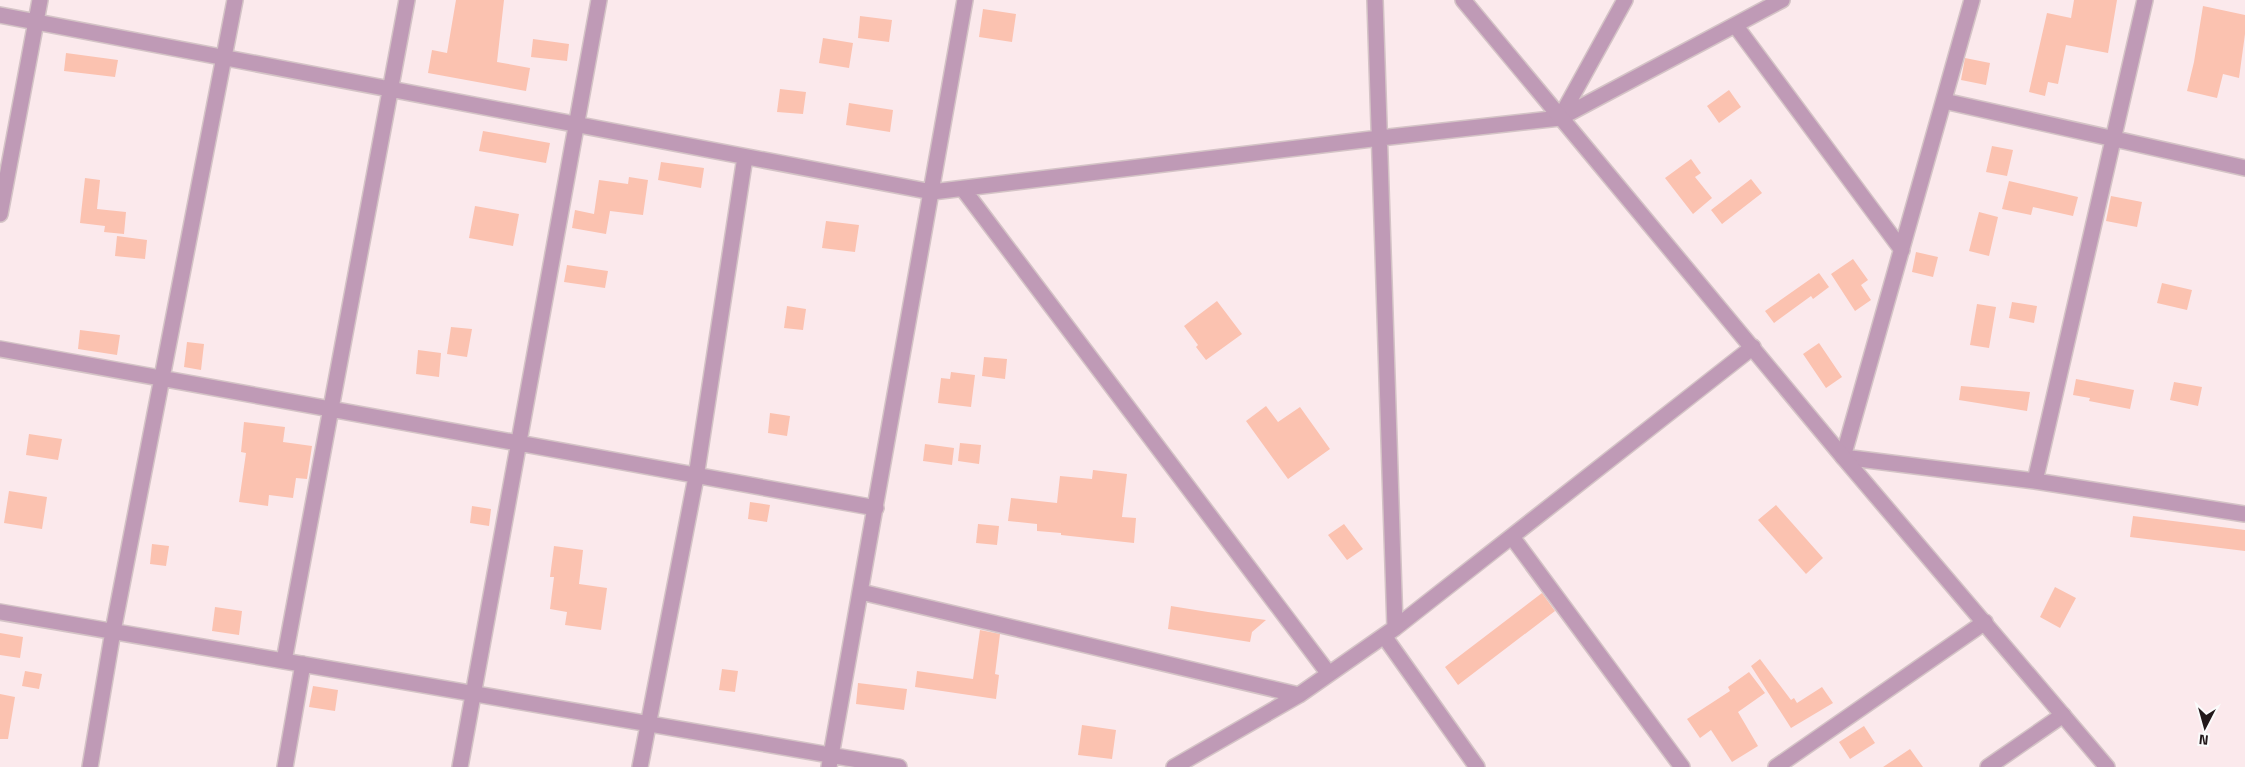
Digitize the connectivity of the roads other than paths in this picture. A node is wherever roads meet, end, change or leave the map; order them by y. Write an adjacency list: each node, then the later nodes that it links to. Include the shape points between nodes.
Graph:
1 (40, 0): 13 (street)
2 (235, 0): 15 (street)
3 (407, 0): 16 (street)
4 (599, 0): 19 (street)
5 (965, 0): 25 (street)
6 (1375, 0): 20 (street)
7 (1463, 0): 18 (street)
8 (1625, 0): 18 (street)
9 (1782, 0): 14 (street)
10 (1972, 0): 17 (street)
11 (2145, 0): 21 (street)
12 (0, 15): 13 (street)
13 (36, 22): 15 (street); 26 (street)
14 (1735, 25): 18 (street); 27 (street)
15 (224, 58): 16 (street); 30 (street)
16 (391, 89): 19 (street); 31 (street)
17 (1944, 101): 21 (street); 27 (street)
18 (1560, 118): 20 (street); 28 (street)
19 (577, 125): 22 (street); 32 (street)
20 (1380, 138): 24 (street); 43 (street)
21 (2113, 139): 23 (street); 35 (street)
22 (745, 157): 25 (street); 34 (street)
23 (2245, 168)
24 (963, 189): 25 (street); 46 (street)
25 (932, 192): 36 (street)
26 (0, 214)
27 (1902, 250): 33 (street)
28 (1753, 347): 33 (street); 38 (street)
29 (0, 349): 30 (street)
30 (163, 378): 31 (street); 42 (street)
31 (331, 410): 32 (street); 44 (street)
32 (519, 444): 34 (street); 47 (street)
33 (1843, 457): 35 (street); 41 (street)
34 (696, 476): 36 (street); 50 (street)
35 (2035, 482): 37 (street)
36 (876, 508): 39 (street)
37 (2245, 514)
38 (1512, 537): 43 (street); 59 (street)
39 (861, 592): 48 (street); 51 (street)
40 (0, 612): 42 (street)
41 (1984, 622): 49 (street); 60 (street)
42 (113, 631): 44 (street); 52 (street)
43 (1390, 632): 46 (street); 58 (street)
44 (284, 661): 45 (street)
45 (303, 664): 47 (street); 53 (street)
46 (1329, 674): 48 (street)
47 (473, 693): 50 (street); 54 (street)
48 (1299, 695): 57 (street)
49 (2063, 715): 61 (street); 62 (street)
50 (648, 724): 51 (street); 55 (street)
51 (830, 761): 56 (street)
52 (90, 767)
53 (285, 767)
54 (460, 767)
55 (640, 767)
56 (899, 767)
57 (1174, 767)
58 (1477, 767)
59 (1682, 767)
60 (1776, 767)
61 (1988, 767)
62 (2107, 767)

